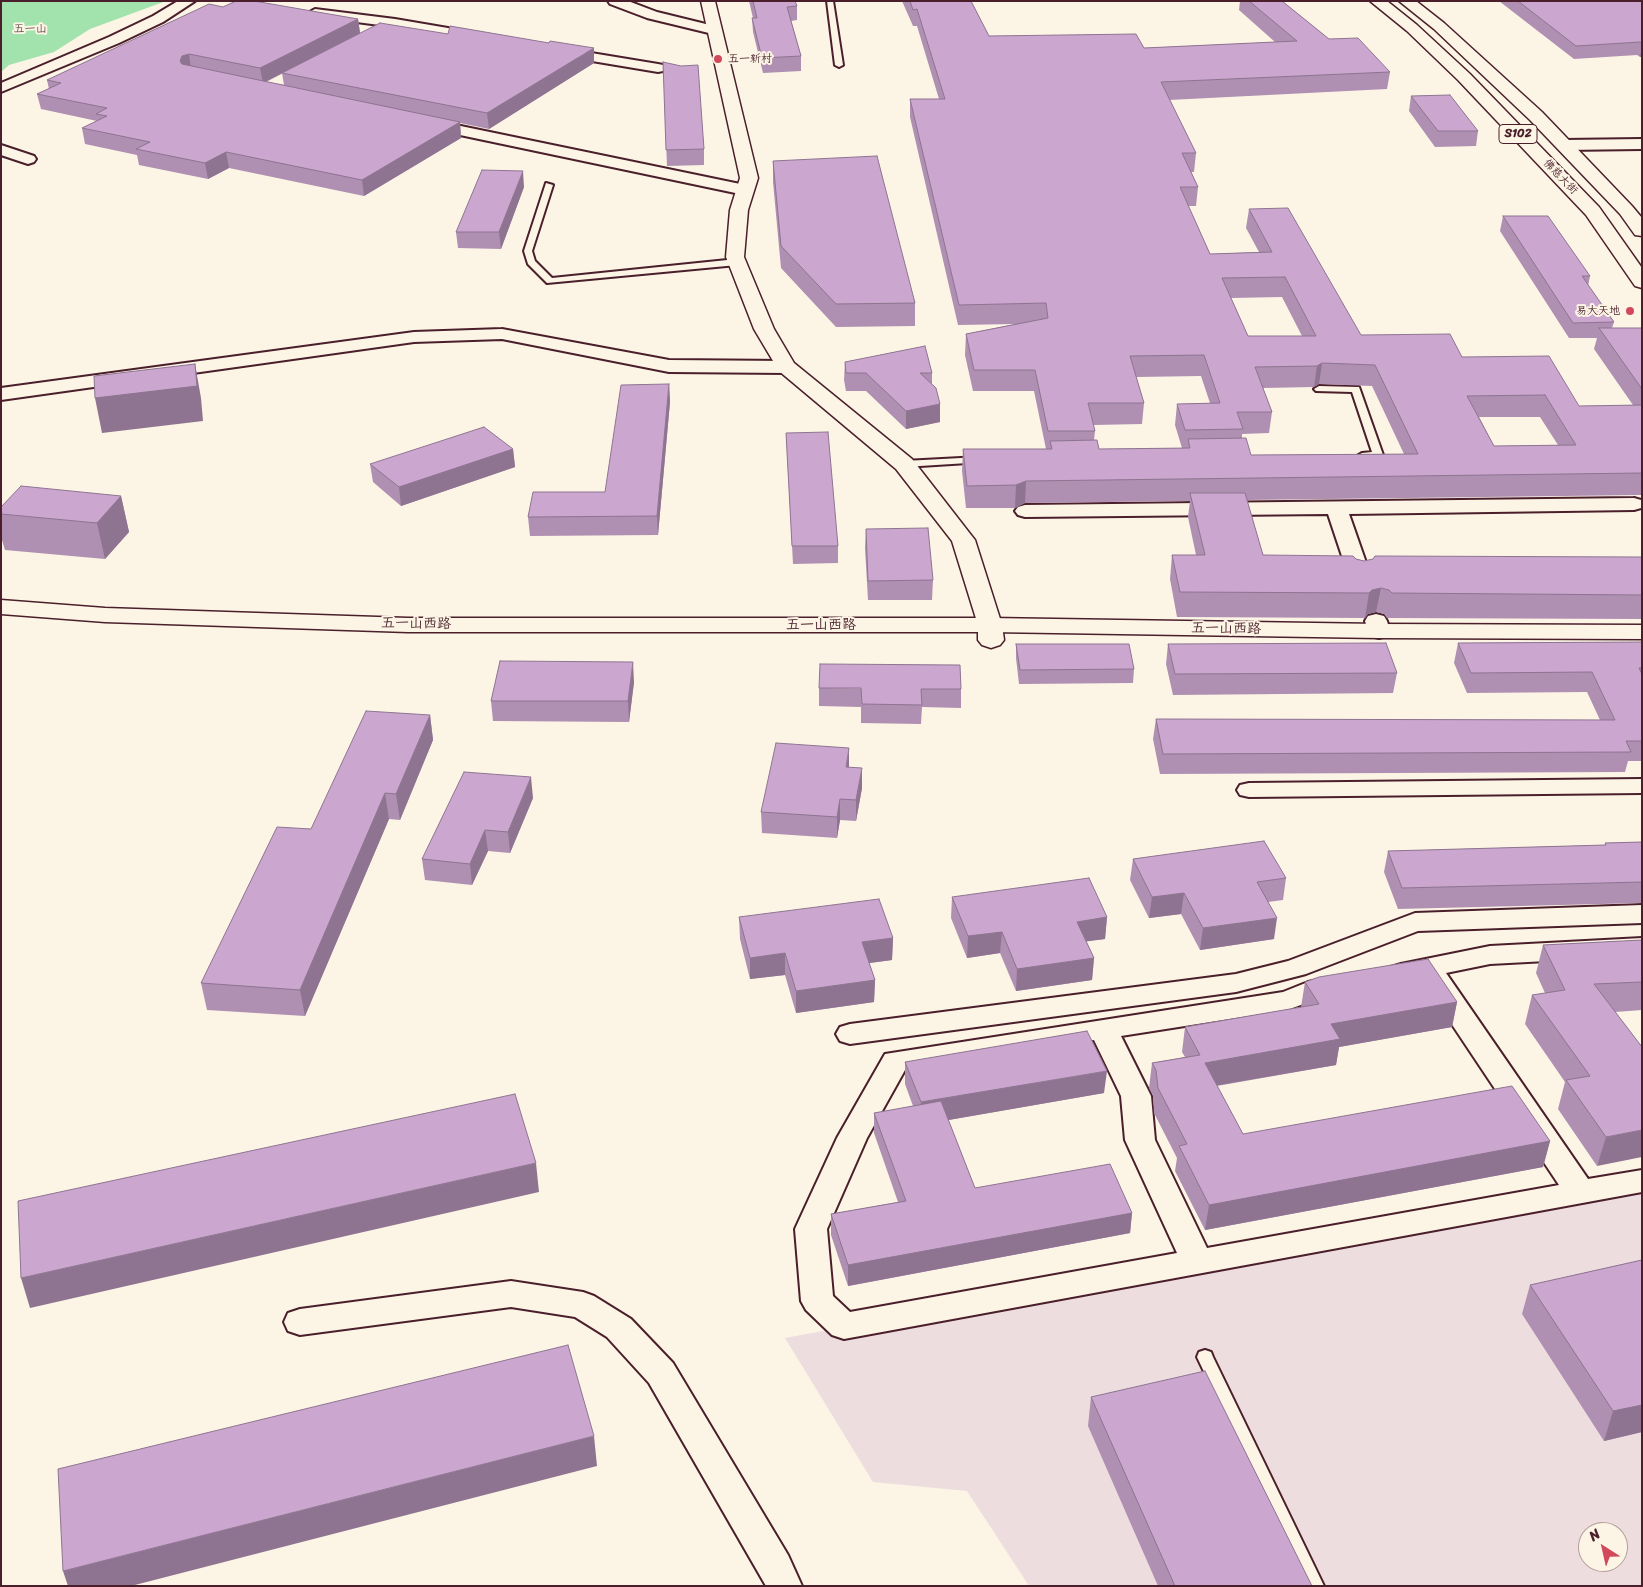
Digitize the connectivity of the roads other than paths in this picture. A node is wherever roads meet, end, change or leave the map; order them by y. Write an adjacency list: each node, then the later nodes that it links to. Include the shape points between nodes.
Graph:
1 (188, 1): 15 (street, via 114,40)
2 (614, 1): 9 (street, via 652,15)
3 (708, 1): 9 (main road)
4 (830, 1): 13 (lane)
5 (1377, 1): 25 (main road, 佛慈大街 / S102, via 1412,28 1464,78 1593,211)
6 (1406, 1): 18 (main road, 佛慈大街 / S102, via 1438,26)
7 (298, 12): 8 (street)
8 (395, 23): 10 (street); 11 (street)
9 (713, 30): 22 (main road, via 749,178)
10 (369, 37)
11 (492, 40)
12 (551, 50): 14 (street)
13 (840, 66)
14 (658, 68)
15 (1, 88)
16 (409, 120): 22 (street)
17 (1642, 144): 18 (street)
18 (1564, 146): 23 (main road, 佛慈大街 / S102)
19 (1, 150): 20 (street)
20 (28, 159)
21 (549, 185): 24 (lane, via 528,252 531,262 550,281)
22 (745, 190): 24 (main road, via 739,210)
23 (1642, 231)
24 (737, 262): 26 (main road, via 764,329)
25 (1642, 282)
26 (786, 367): 28 (street, via 669,366 502,334 414,337); 31 (main road)
27 (1319, 389): 29 (lane, via 1356,389 1378,455)
28 (1, 394)
29 (1350, 456)
30 (988, 459): 31 (lane)
31 (904, 464): 38 (main road, via 963,540)
32 (1634, 504): 33 (street)
33 (1337, 509): 34 (street); 35 (street)
34 (1024, 511)
35 (1360, 577)
36 (1, 607): 38 (main road, 五一山西路, via 105,615 408,625)
37 (1, 623): 38 (main road, 五一山西路, via 97,630 404,640)
38 (991, 632): 39 (main road, 五一山西路, via 1377,626); 40 (main road, 五一山西路, via 1384,646)
39 (1642, 632)
40 (1642, 647)
41 (1642, 786): 42 (street)
42 (1249, 790)
43 (1642, 914): 47 (street, via 1415,922 1296,968 1236,983)
44 (1642, 947): 45 (street, via 1490,955)
45 (1429, 968): 46 (street, via 1318,989 1287,1001); 49 (street)
46 (1103, 1029): 50 (street, via 1136,1096 1140,1140); 50 (street, via 895,1061 852,1138 811,1229 817,1301 844,1326)
47 (850, 1034)
48 (1642, 1181): 49 (street)
49 (1581, 1193): 50 (street)
50 (1198, 1261)
51 (300, 1322): 53 (street, via 511,1294 583,1305 619,1328 662,1373)
52 (1205, 1357): 54 (lane)
53 (784, 1586)
54 (1315, 1586)

